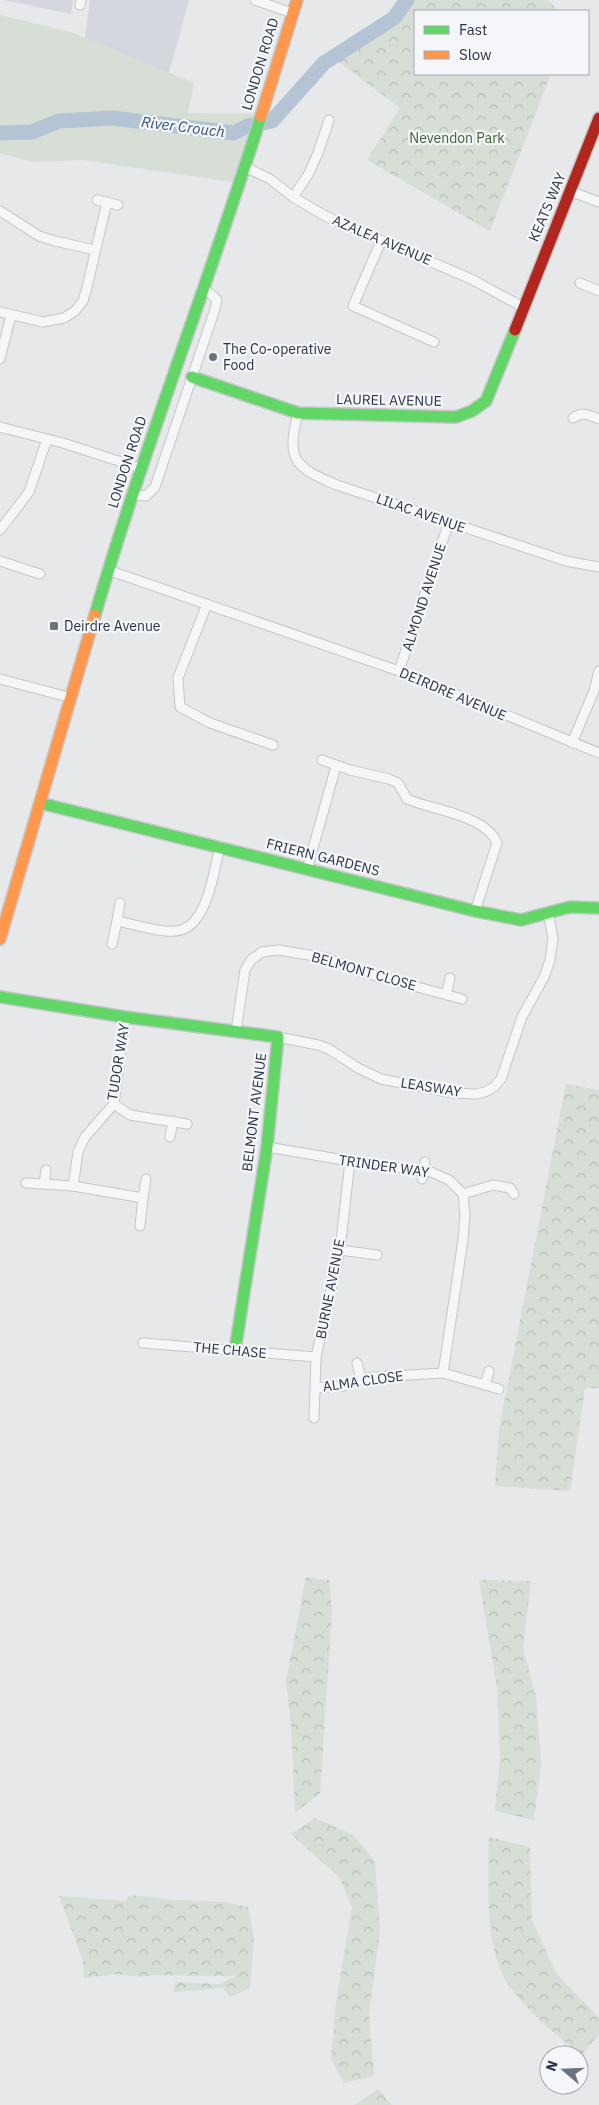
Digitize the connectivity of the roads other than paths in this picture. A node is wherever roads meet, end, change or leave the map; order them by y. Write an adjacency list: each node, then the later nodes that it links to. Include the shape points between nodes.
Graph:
1 (255, 0): 3 (street)
2 (297, 0): 3 (street, LONDON ROAD)
3 (292, 13): 6 (street, LONDON ROAD)
4 (599, 118): 7 (street, KEATS WAY)
5 (329, 120): 8 (street, via 318,153)
6 (245, 167): 8 (street, AZALEA AVENUE, via 270,179); 17 (street, LONDON ROAD)
7 (570, 191): 11 (street); 19 (street, KEATS WAY)
8 (293, 197): 14 (street, AZALEA AVENUE, via 327,217)
9 (97, 200): 10 (street)
10 (107, 202): 12 (street); 15 (street)
11 (599, 202)
12 (118, 205)
13 (0, 211): 15 (street, via 39,236)
14 (381, 241): 19 (street, AZALEA AVENUE, via 471,279); 22 (street, via 354,306)
15 (95, 250): 21 (street, via 83,301 75,311 64,318 43,322)
16 (580, 284): 18 (street)
17 (202, 290): 24 (street, via 217,300); 30 (street, LONDON ROAD)
18 (599, 291)
19 (523, 307): 25 (street, LAUREL AVENUE, via 495,382 486,400 472,411 456,417)
20 (0, 312): 21 (street)
21 (10, 315): 23 (street)
22 (434, 342)
23 (0, 358)
24 (192, 377): 25 (street, LAUREL AVENUE); 31 (street, via 156,487 146,496)
25 (298, 413): 32 (street, LILAC AVENUE, via 291,444 295,458 309,473)
26 (573, 418): 27 (street, via 583,414)
27 (599, 419)
28 (0, 427): 29 (street)
29 (47, 439): 30 (street); 33 (street, via 32,486)
30 (140, 468): 31 (street, LONDON ROAD)
31 (132, 495): 36 (street, LONDON ROAD)
32 (449, 522): 35 (street, LILAC AVENUE, via 566,561); 40 (street, ALMOND AVENUE)
33 (0, 530)
34 (0, 561): 37 (street)
35 (599, 567)
36 (108, 570): 38 (street, DEIRDRE AVENUE); 42 (street, LONDON ROAD)
37 (40, 574)
38 (207, 604): 40 (street, DEIRDRE AVENUE); 44 (street, via 178,678 180,707 210,723)
39 (599, 670): 43 (street, via 594,691)
40 (399, 671): 43 (street, DEIRDRE AVENUE)
41 (0, 678): 42 (street)
42 (72, 698): 48 (street, LONDON ROAD)
43 (572, 743): 45 (street, DEIRDRE AVENUE)
44 (273, 745)
45 (599, 753)
46 (322, 760): 47 (street)
47 (336, 766): 50 (street); 53 (street, via 389,779 398,783 407,799 482,825 493,834 496,843)
48 (40, 803): 49 (street, FRIERN GARDENS); 56 (street, LONDON ROAD)
49 (220, 846): 50 (street, FRIERN GARDENS); 55 (street, via 204,908 195,922 182,930 167,931)
50 (307, 870): 53 (street, FRIERN GARDENS)
51 (120, 902): 55 (street)
52 (599, 908): 54 (street, FRIERN GARDENS, via 570,907)
53 (475, 911): 54 (street, FRIERN GARDENS, via 521,920)
54 (548, 912): 64 (street, LEASWAY, via 553,938 544,978 522,1017 501,1079 485,1092 453,1093 381,1079 329,1049)
55 (117, 921): 57 (street)
56 (0, 939)
57 (112, 944)
58 (450, 978): 59 (street)
59 (446, 995): 61 (street, BELMONT CLOSE); 63 (street, BELMONT CLOSE, via 365,973 326,958 279,950 262,952 251,960 245,970)
60 (0, 997): 62 (street, BELMONT AVENUE)
61 (462, 999)
62 (125, 1017): 63 (street, BELMONT AVENUE); 65 (street, TUDOR WAY)
63 (236, 1031): 64 (street, BELMONT AVENUE)
64 (278, 1037): 69 (street, BELMONT AVENUE)
65 (114, 1104): 66 (street, via 130,1115); 75 (street, TUDOR WAY, via 86,1137 78,1152)
66 (172, 1122): 67 (street); 68 (street)
67 (187, 1124)
68 (170, 1137)
69 (267, 1147): 70 (street, TRINDER WAY); 83 (street, BELMONT AVENUE)
70 (350, 1161): 76 (street, TRINDER WAY, via 431,1172 449,1180); 80 (street, BURNE AVENUE)
71 (46, 1170): 74 (street)
72 (146, 1179): 78 (street)
73 (26, 1183): 74 (street)
74 (44, 1184): 75 (street)
75 (73, 1186): 78 (street)
76 (463, 1194): 77 (street, via 494,1185 510,1188); 87 (street, via 463,1240)
77 (514, 1194)
78 (143, 1198): 79 (street)
79 (140, 1226)
80 (340, 1250): 81 (street); 84 (street, BURNE AVENUE)
81 (377, 1255)
82 (143, 1343): 83 (street, THE CHASE)
83 (235, 1350): 84 (street, THE CHASE)
84 (316, 1357): 90 (street, BURNE AVENUE)
85 (357, 1363): 88 (street)
86 (488, 1371): 89 (street)
87 (443, 1374): 88 (street, ALMA CLOSE); 89 (street, ALMA CLOSE)
88 (361, 1379): 90 (street, ALMA CLOSE, via 343,1386)
89 (485, 1385): 91 (street, ALMA CLOSE)
90 (316, 1388): 92 (street, BURNE AVENUE)
91 (499, 1389)
92 (314, 1418)

